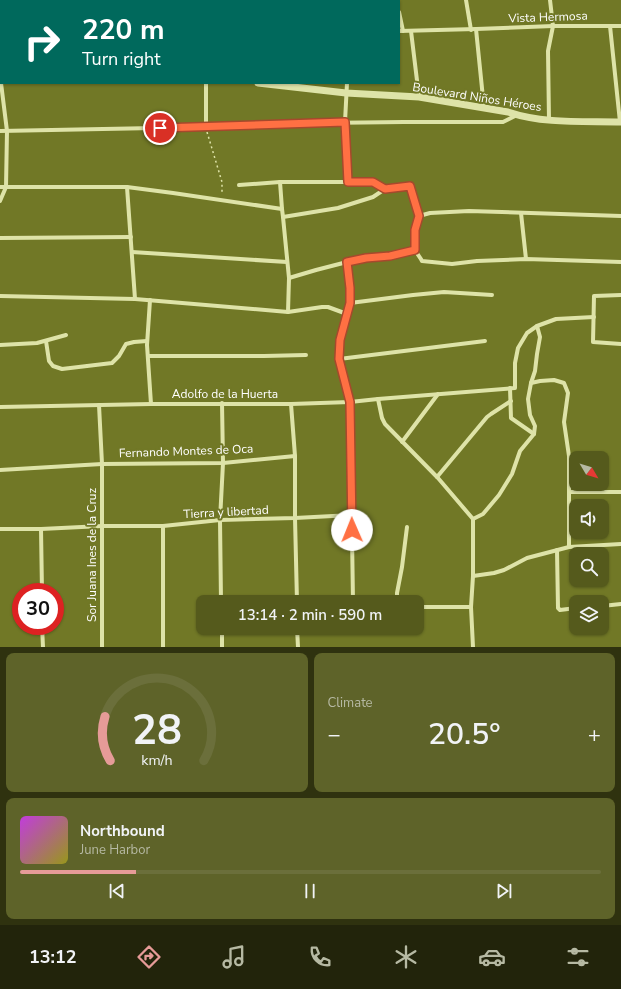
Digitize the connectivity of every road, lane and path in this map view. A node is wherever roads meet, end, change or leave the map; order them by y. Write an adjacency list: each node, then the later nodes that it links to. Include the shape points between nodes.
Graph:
1 (466, 0): 7 (street)
2 (550, 0): 3 (street)
3 (553, 26): 4 (street, Vista Hermosa); 6 (street, Vista Hermosa); 18 (street, via 548,51)
4 (610, 26): 5 (street, Vista Hermosa); 20 (street)
5 (621, 26)
6 (476, 29): 7 (street, Vista Hermosa); 16 (street)
7 (471, 30): 9 (street, Vista Hermosa)
8 (401, 31): 9 (street, Vista Hermosa)
9 (411, 31): 15 (street)
10 (1, 84): 23 (street)
11 (206, 84): 21 (street)
12 (267, 84): 14 (street, Boulevard Niños Héroes)
13 (346, 84): 14 (street)
14 (346, 93): 15 (street, Boulevard Niños Héroes); 19 (street)
15 (419, 97): 16 (street, Boulevard Niños Héroes)
16 (484, 108): 17 (street, Boulevard Niños Héroes)
17 (518, 115): 18 (street, Boulevard Niños Héroes); 19 (street, via 503,122)
18 (549, 120): 20 (street, Boulevard Niños Héroes)
19 (345, 122): 21 (street); 25 (street)
20 (621, 122)
21 (206, 128): 23 (street); 32 (path, via 222,182)
22 (0, 131): 23 (street)
23 (6, 131): 28 (street)
24 (280, 182): 25 (street); 26 (street); 33 (street)
25 (348, 182): 30 (street, via 373,182)
26 (239, 185)
27 (0, 187): 28 (street)
28 (6, 187): 29 (street); 31 (street)
29 (127, 187): 32 (street); 38 (street)
30 (385, 189): 35 (street, via 410,186); 37 (street, via 373,197 338,208)
31 (0, 200)
32 (223, 200): 33 (street)
33 (282, 209): 37 (street)
34 (521, 212): 35 (street, via 469,211); 36 (street); 42 (street)
35 (419, 216): 40 (street, via 415,230)
36 (621, 216)
37 (283, 217): 43 (street)
38 (131, 236): 39 (street); 41 (street)
39 (0, 238)
40 (415, 250): 42 (street, via 422,261 452,264); 44 (street)
41 (132, 252): 43 (street); 50 (street)
42 (526, 259): 45 (street)
43 (287, 262): 46 (street)
44 (347, 262): 46 (street); 52 (street)
45 (621, 262)
46 (289, 278): 53 (street)
47 (492, 295): 52 (street, via 444,292)
48 (621, 295): 55 (street, via 594,296)
49 (0, 296): 50 (street)
50 (135, 299): 51 (street)
51 (150, 300): 53 (street); 59 (street)
52 (350, 303): 54 (street)
53 (288, 312): 54 (street, via 328,307)
54 (347, 314): 65 (street, via 340,340)
55 (594, 317): 56 (street, via 556,319); 61 (street, via 593,342)
56 (537, 326): 66 (street, via 540,337); 67 (street, via 527,333 518,348 515,388)
57 (66, 336): 58 (street)
58 (46, 341): 59 (street, via 48,360 53,366 62,369 112,363 126,344); 62 (street)
59 (147, 341): 64 (street)
60 (485, 341): 65 (street)
61 (621, 344)
62 (0, 345)
63 (306, 354): 64 (street)
64 (148, 356): 73 (street)
65 (339, 359): 71 (street)
66 (531, 383): 77 (street, via 528,399 530,415 535,426); 84 (street, via 554,380 564,383 568,393 564,422)
67 (510, 388): 68 (street, Adolfo de la Huerta); 70 (street)
68 (438, 394): 69 (street, Adolfo de la Huerta); 78 (street)
69 (378, 399): 71 (street, Adolfo de la Huerta); 78 (street, via 385,424)
70 (511, 401): 77 (street, via 511,418); 83 (street, via 487,417)
71 (350, 402): 74 (street, Adolfo de la Huerta); 86 (street)
72 (222, 403): 73 (street, Adolfo de la Huerta); 74 (street, Adolfo de la Huerta); 80 (street)
73 (151, 404): 75 (street, Adolfo de la Huerta)
74 (291, 404): 79 (street)
75 (99, 405): 76 (street, Adolfo de la Huerta); 81 (street, Sor Juana Ines de la Cruz)
76 (0, 407)
77 (534, 434): 88 (street, via 520,451 512,474 499,495 483,514)
78 (402, 442): 83 (street)
79 (295, 456): 80 (street, Fernando Montes de Oca); 87 (street)
80 (223, 462): 81 (street, Fernando Montes de Oca); 89 (street)
81 (102, 464): 82 (street, Fernando Montes de Oca); 90 (street, Sor Juana Ines de la Cruz)
82 (0, 470)
83 (437, 476): 88 (street)
84 (570, 492): 85 (street); 96 (street)
85 (621, 492)
86 (352, 515): 87 (street, Tierra y libertad); 102 (street)
87 (295, 518): 89 (street, Tierra y libertad); 101 (street)
88 (473, 519): 98 (street)
89 (220, 520): 91 (street, Tierra y libertad); 100 (street)
90 (102, 526): 91 (street, Tierra y libertad); 94 (street, Tierra y libertad); 113 (street, Sor Juana Ines de la Cruz)
91 (163, 526): 114 (street)
92 (407, 527): 103 (street)
93 (0, 529): 94 (street)
94 (41, 529): 99 (street)
95 (621, 544): 96 (street)
96 (569, 547): 97 (street)
97 (557, 550): 98 (street, via 527,558 504,570); 108 (street, via 558,608)
98 (473, 576): 107 (street)
99 (42, 583)
100 (221, 595)
101 (296, 595)
102 (353, 595)
103 (396, 595)
104 (621, 604): 105 (street)
105 (609, 605)
106 (424, 607): 107 (street)
107 (471, 607): 117 (street)
108 (569, 609)
109 (42, 635): 112 (street)
110 (222, 635): 115 (street)
111 (297, 635): 116 (street)
112 (43, 647)
113 (102, 647)
114 (163, 647)
115 (222, 647)
116 (298, 647)
117 (473, 647)

